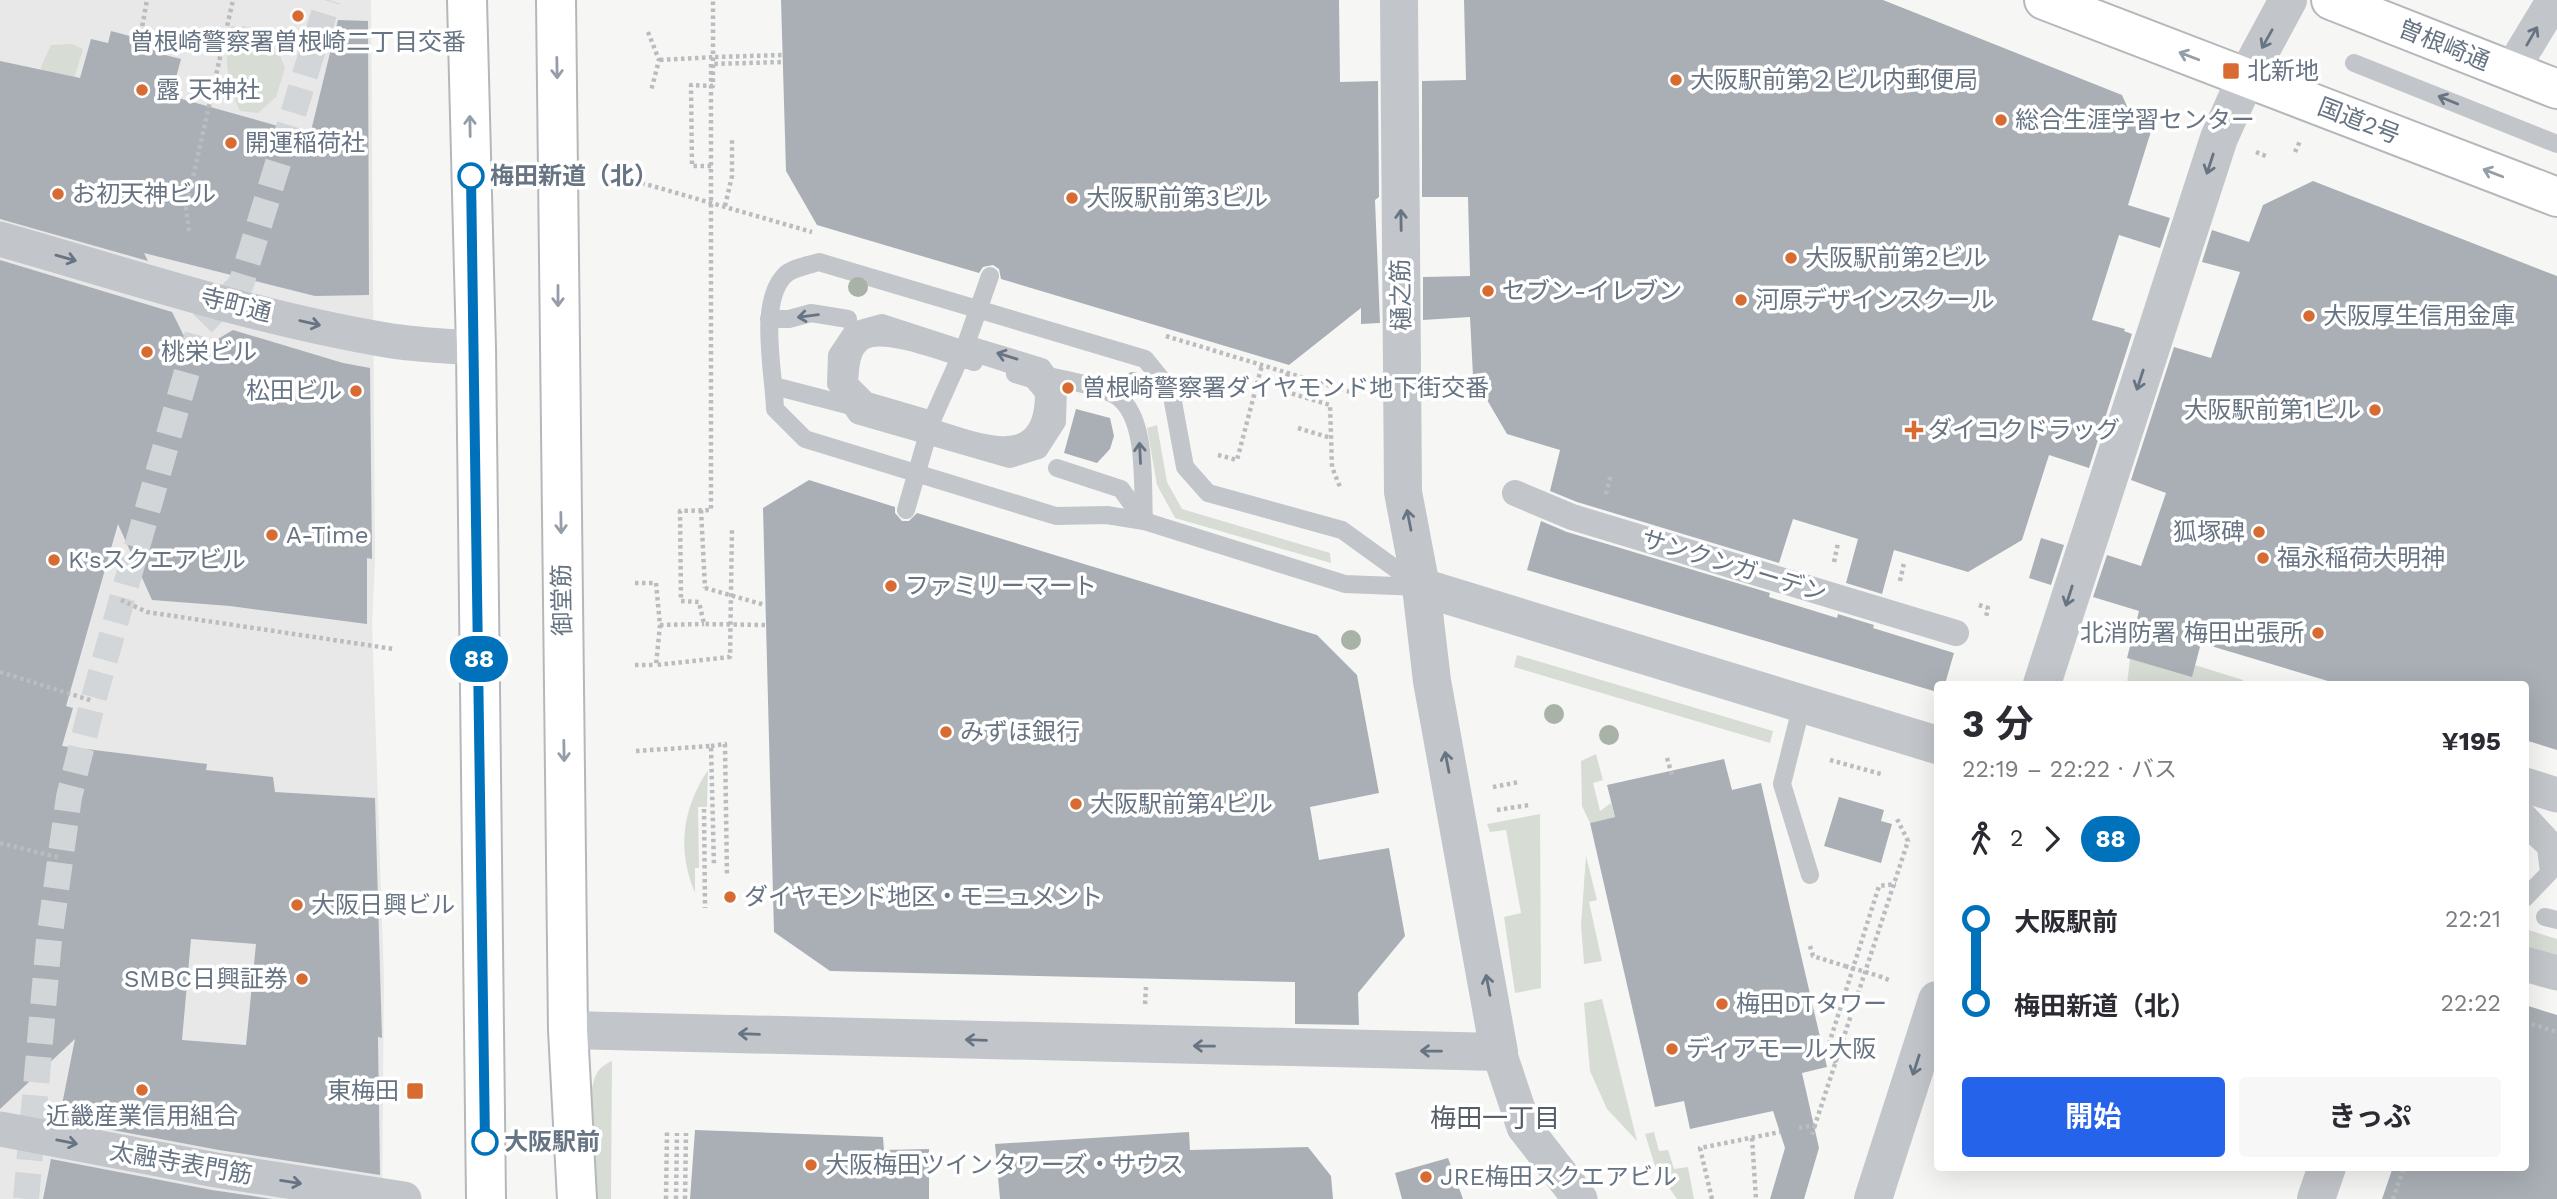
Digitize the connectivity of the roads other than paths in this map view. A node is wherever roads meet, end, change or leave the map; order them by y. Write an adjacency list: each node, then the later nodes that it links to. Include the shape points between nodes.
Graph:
1 (467, 0): 19 (highway, one-way to 1)
2 (556, 0): 45 (highway, 御堂筋, one-way to 45)
3 (1399, 0): 26 (street, 樋之筋, one-way to 3, via 1403,492)
4 (2044, 0): 10 (highway, 国道2号, one-way to 4)
5 (2288, 0): 10 (street, one-way to 10)
6 (2331, 0): 9 (highway, 曽根崎通)
7 (2554, 0): 9 (street, one-way to 7)
8 (2354, 63): 12 (lane, one-way to 8)
9 (2511, 72): 11 (highway, 曽根崎通)
10 (2246, 78): 13 (highway, 国道2号, one-way to 10); 28 (street, one-way to 28, via 2219,138)
11 (2557, 89)
12 (2557, 144)
13 (2557, 197)
14 (0, 239): 19 (street, 寺町通, one-way to 19, via 220,302 347,332 387,341)
15 (989, 276): 18 (lane, bridge)
16 (769, 319): 17 (lane, one-way to 16, via 811,313); 20 (lane); 26 (lane, via 772,295 785,274 819,262 1145,359 1171,391 1185,467 1208,493 1342,530)
17 (848, 319)
18 (966, 344): 21 (lane, bridge); 25 (lane, one-way to 18, bridge, via 1139,433 1130,409 1116,395 1036,373 882,323 853,331 837,355 836,384 857,415 1010,459 1039,450 1057,422 1058,388 1042,367)
19 (476, 348): 51 (highway)
20 (774, 386): 21 (lane, bridge, via 1008,448 1031,440 1044,418 1044,393 1032,379 882,335 862,342 851,360 849,383 867,401); 25 (lane, via 775,409 805,439 1056,516 1107,515)
21 (932, 420): 24 (lane, bridge)
22 (1057, 468): 25 (lane, via 1121,489)
23 (1515, 493): 27 (street, サンクンガーデン, via 1572,517)
24 (906, 510)
25 (1144, 521): 26 (lane, via 1345,584)
26 (1421, 587): 29 (street); 46 (street, 樋之筋, one-way to 26, via 1432,681)
27 (1956, 633)
28 (2043, 681)
29 (1802, 704): 30 (street); 38 (lane, via 1782,784)
30 (1934, 744)
31 (2529, 786): 32 (street)
32 (2557, 795)
33 (2529, 812): 37 (lane, bridge, via 2556,844)
34 (2529, 820): 35 (lane)
35 (2557, 829)
36 (2529, 832): 40 (lane, via 2546,848 2549,873)
37 (2557, 856)
38 (1810, 875)
39 (2557, 878): 41 (lane, via 2537,907)
40 (2529, 894)
41 (2529, 909)
42 (2529, 965): 43 (street)
43 (2557, 973)
44 (1934, 1009): 54 (street, one-way to 54)
45 (568, 1030): 46 (street, one-way to 45); 52 (highway, 御堂筋)
46 (1499, 1052): 53 (street, via 1524,1127)
47 (0, 1129): 49 (street, 太融寺表門筋, one-way to 49)
48 (2326, 1171): 55 (street)
49 (213, 1185): 50 (street, 太融寺表門筋, one-way to 50)
50 (404, 1199)
51 (486, 1199)
52 (577, 1199)
53 (1580, 1199)
54 (1873, 1199)
55 (2316, 1199)

